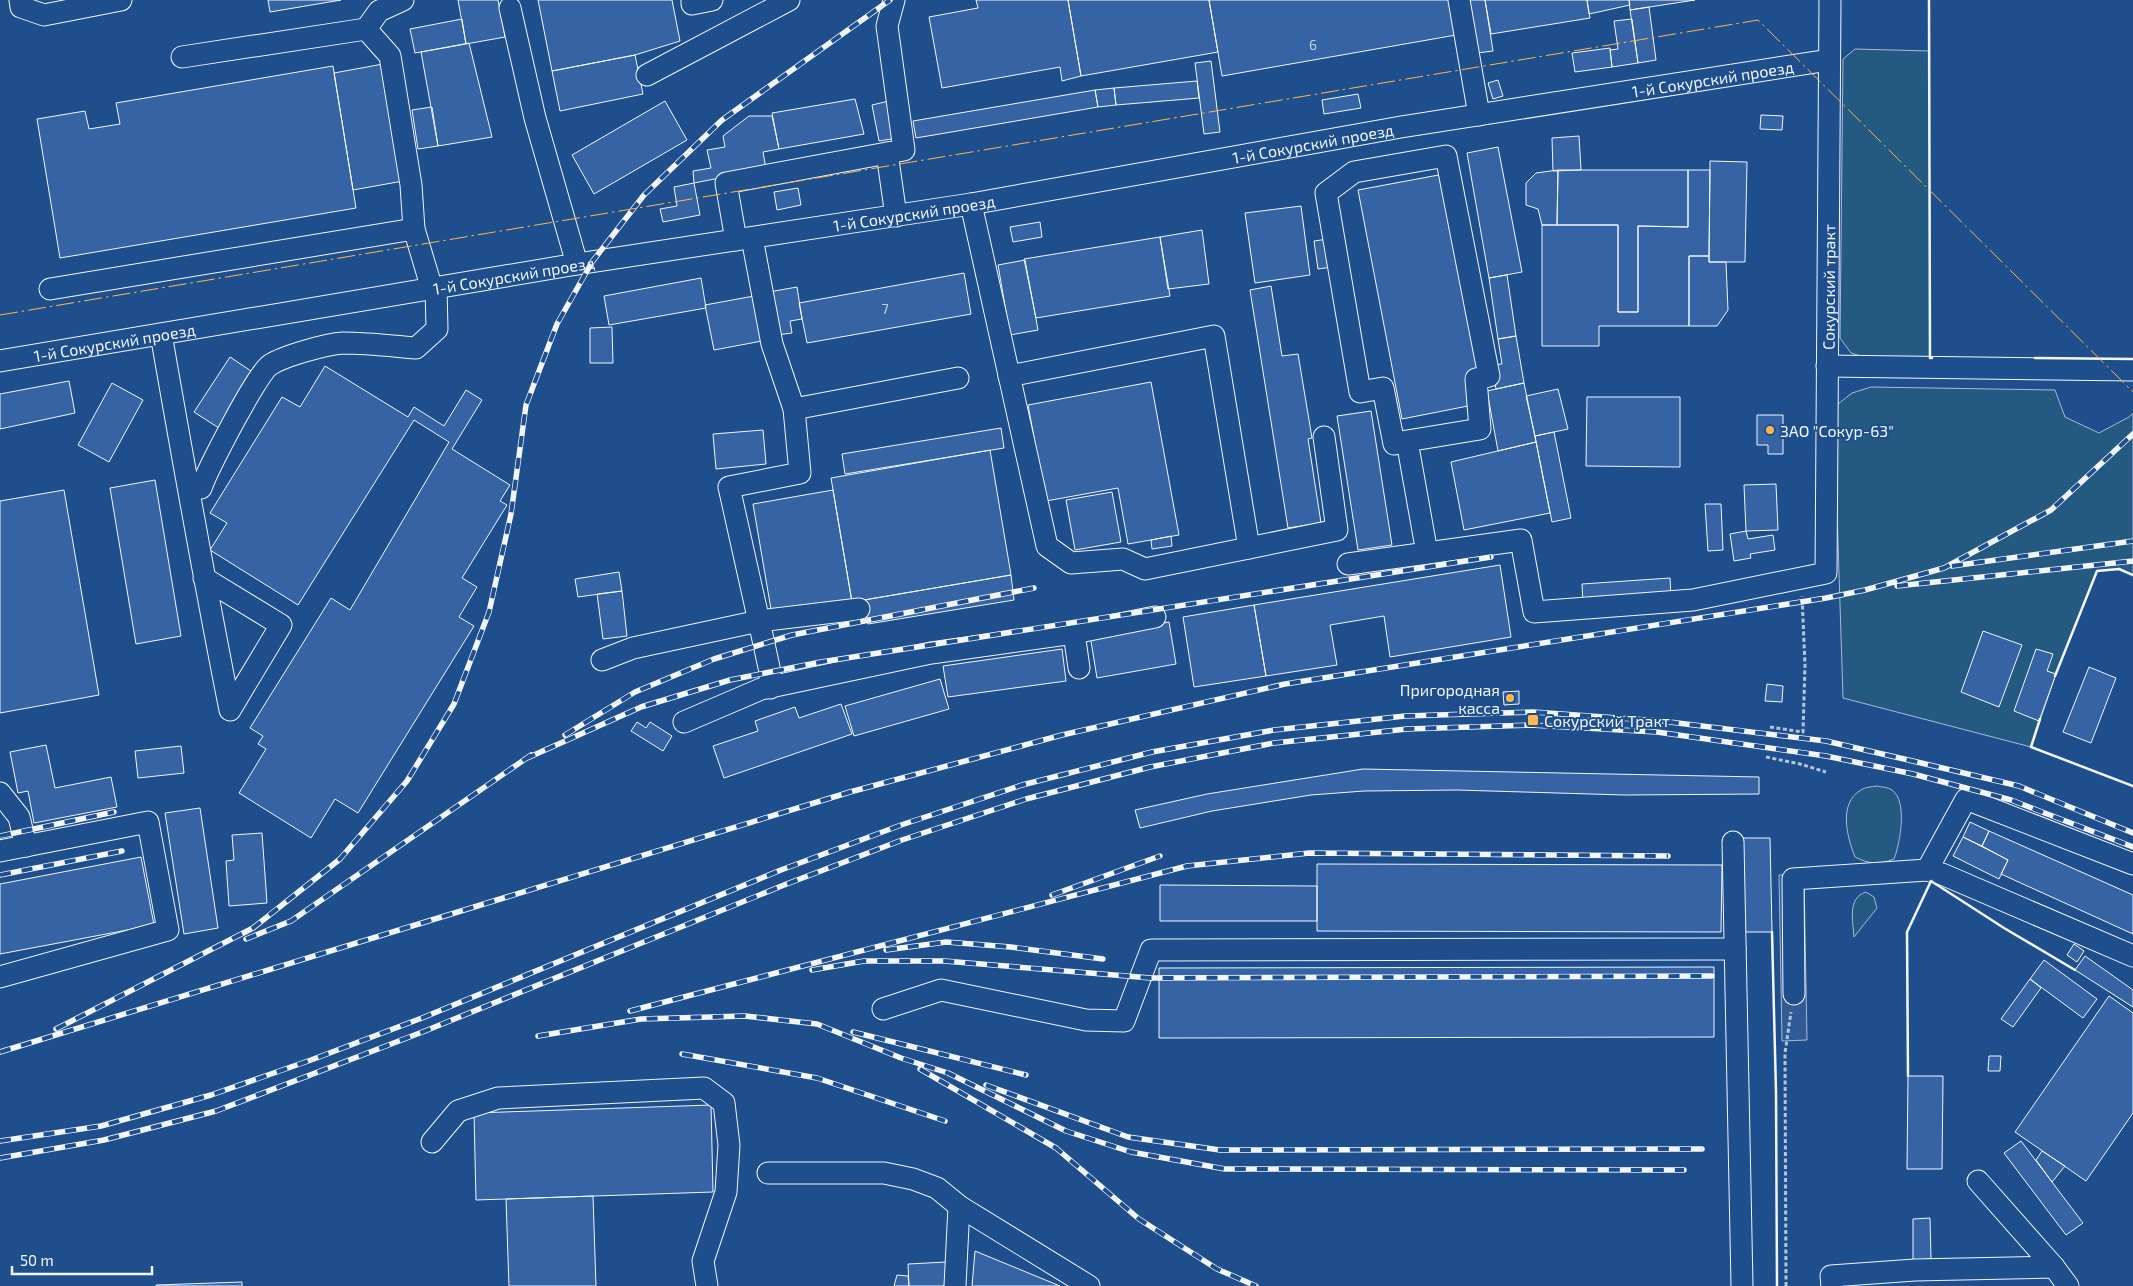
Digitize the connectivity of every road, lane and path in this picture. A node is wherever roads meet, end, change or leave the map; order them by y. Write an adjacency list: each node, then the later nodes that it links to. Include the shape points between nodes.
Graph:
1 (20, 0): 2 (street, via 21,7 44,15)
2 (121, 0)
3 (403, 0): 11 (street, via 379,11)
4 (692, 0): 5 (street, via 692,4)
5 (712, 0)
6 (789, 0): 14 (street)
7 (894, 0): 16 (street, via 887,26 904,150)
8 (1459, 0): 15 (street)
9 (1830, 0): 13 (street, Сокурский тракт)
10 (510, 8): 21 (street, via 535,118)
11 (366, 29): 12 (street); 19 (street, via 390,56 411,185)
12 (182, 56)
13 (1829, 60): 15 (street, 1-й Сокурский проезд); 26 (street, Сокурский тракт)
14 (647, 75)
15 (1479, 115): 17 (street, 1-й Сокурский проезд)
16 (887, 153): 18 (street); 20 (street, via 726,183)
17 (971, 204): 18 (street, 1-й Сокурский проезд); 28 (street)
18 (896, 216): 20 (street, 1-й Сокурский проезд)
19 (414, 229): 22 (street); 23 (street)
20 (744, 239): 21 (street, 1-й Сокурский проезд); 30 (street, via 772,344)
21 (577, 264): 22 (street, 1-й Сокурский проезд)
22 (434, 288): 24 (street, 1-й Сокурский проезд); 33 (street, via 437,329 416,348 341,343 292,355 268,366)
23 (50, 289)
24 (161, 334): 25 (street, 1-й Сокурский проезд); 37 (street)
25 (0, 361)
26 (1827, 366): 27 (street); 38 (street, Сокурский тракт, via 1826,573)
27 (2133, 370)
28 (1009, 376): 34 (street, via 1047,546 1071,563 1123,559 1145,569); 34 (street, via 1214,336)
29 (958, 378): 30 (street)
30 (794, 409): 41 (street, via 800,473 730,487)
31 (1324, 437): 34 (street, via 1336,530)
32 (1407, 441): 32 (street, via 1480,429 1476,379 1489,376 1446,156 1354,172 1326,193 1360,392 1383,388 1394,444); 35 (street)
33 (200, 488)
34 (1249, 548)
35 (1427, 553): 36 (street); 38 (street, via 1521,540 1534,612 1692,600)
36 (1348, 564)
37 (204, 578): 37 (street, via 217,644 230,710 281,626)
38 (1801, 578): 47 (path, via 1805,666 1803,732)
39 (859, 609): 41 (street)
40 (1155, 617): 42 (street)
41 (759, 621): 43 (street, via 633,648); 45 (street, via 770,672)
42 (1074, 632): 44 (street); 45 (street, via 931,653)
43 (602, 660)
44 (1079, 668)
45 (770, 688): 46 (street)
46 (684, 722)
47 (1770, 727)
48 (1766, 757): 49 (path)
49 (1826, 772)
50 (0, 793): 52 (street, via 19,818)
51 (1733, 842): 56 (street)
52 (26, 846): 53 (street); 58 (street, via 148,822 168,930)
53 (0, 851)
54 (2133, 864): 55 (street, via 1966,799)
55 (1927, 870): 57 (street); 59 (street, via 1794,879)
56 (1735, 949): 60 (street, via 1151,950 1124,1021 1086,1020 941,990); 70 (street)
57 (2133, 956)
58 (0, 977)
59 (1794, 994): 71 (path, via 1785,1053)
60 (883, 1009)
61 (432, 1142): 67 (street, via 458,1111 498,1098 704,1088 724,1103 729,1145 726,1192 702,1262)
62 (768, 1173): 64 (street, via 884,1173 938,1188)
63 (1978, 1181): 65 (street)
64 (959, 1206): 68 (street); 69 (street)
65 (2054, 1267): 66 (street, via 1915,1270); 72 (street)
66 (1832, 1281)
67 (707, 1286)
68 (955, 1286)
69 (1088, 1286)
70 (1742, 1286)
71 (1786, 1286)
72 (2068, 1286)

